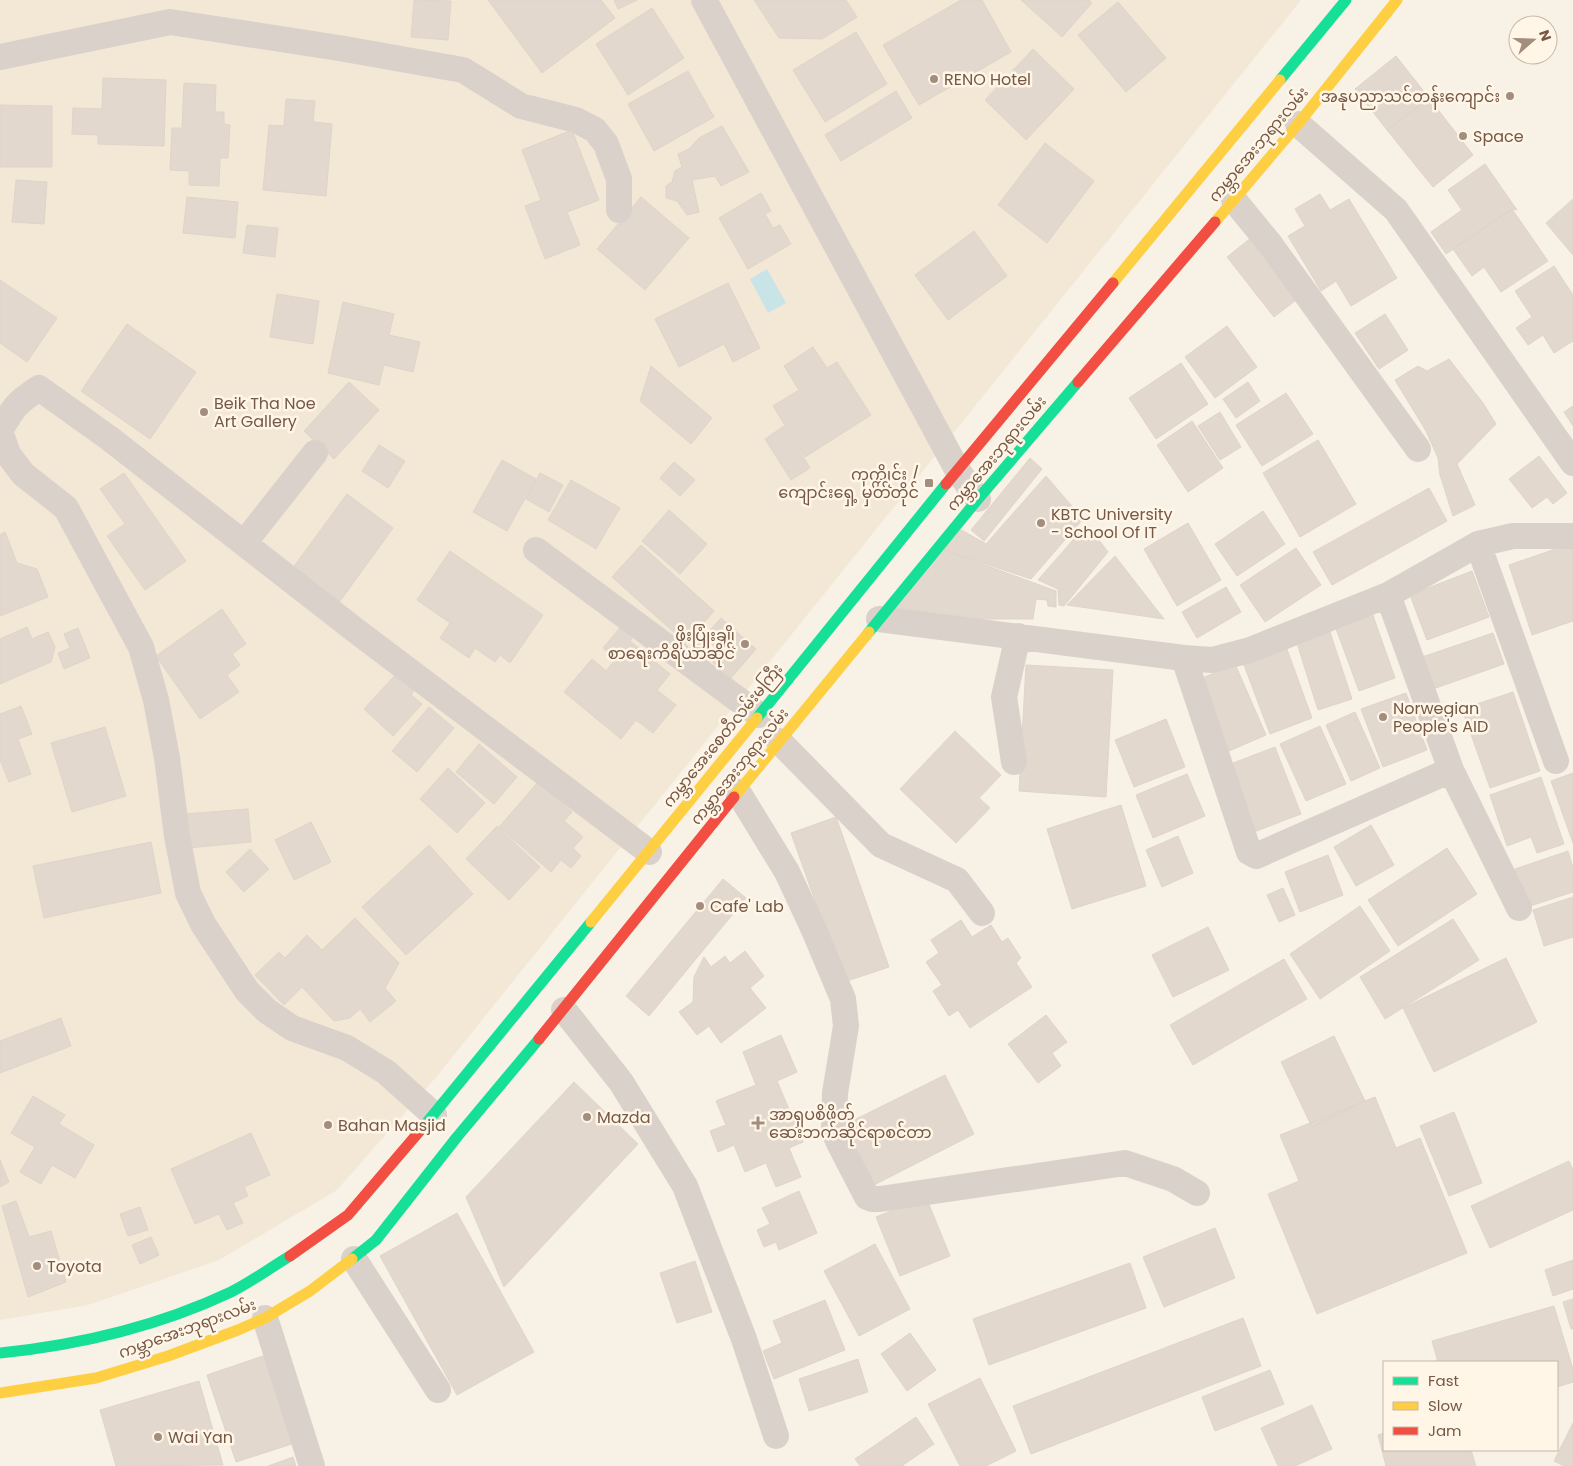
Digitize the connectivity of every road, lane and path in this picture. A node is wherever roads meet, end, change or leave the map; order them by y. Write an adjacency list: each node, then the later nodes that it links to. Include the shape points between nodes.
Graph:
1 (704, 0): 12 (street)
2 (1346, 0): 12 (main road, ကမ္ဘာအေးဘုရားလမ်း)
3 (1396, 0): 6 (main road, ကမ္ဘာအေးဘုရားလမ်း)
4 (169, 11): 5 (street); 8 (street, via 339,48 462,70 521,106 576,120 595,130 606,144 619,179)
5 (0, 57)
6 (1298, 124): 7 (main road, ကမ္ဘာအေးဘုရားလမ်း); 11 (street, via 1396,210)
7 (1234, 200): 9 (street, via 1270,244); 13 (main road, ကမ္ဘာအေးဘုရားလမ်း)
8 (619, 210)
9 (1418, 449)
10 (315, 453): 15 (street)
11 (1573, 463)
12 (958, 471): 13 (street); 21 (main road, ကမ္ဘာအေးဘုရားလမ်း, via 851,608)
13 (978, 499): 19 (main road, ကမ္ဘာအေးဘုရားလမ်း)
14 (1573, 536): 16 (street, via 1513,536)
15 (244, 543): 29 (street); 33 (street, via 109,438 38,388 20,400 0,431 8,454 23,474 66,508 141,647 160,719 188,893 203,924 247,991 267,1011 292,1028 347,1048 386,1072)
16 (1478, 544): 18 (street); 25 (street)
17 (536, 550): 23 (street)
18 (1388, 595): 22 (street, via 1250,650 1212,660); 27 (street)
19 (875, 618): 20 (street); 24 (main road, ကမ္ဘာအေးဘုရားလမ်း)
20 (1018, 636): 22 (street); 26 (street, via 1004,698)
21 (821, 638): 23 (main road, ကမ္ဘာအေးစေတီလမ်းမကြီး)
22 (1184, 658): 27 (street, via 1248,852 1256,856)
23 (759, 715): 29 (main road, ကမ္ဘာအေးစေတီလမ်းမကြီး)
24 (779, 741): 28 (main road, ကမ္ဘာအေးဘုရားလမ်း); 31 (street, via 881,844 957,880)
25 (1556, 761)
26 (1014, 762)
27 (1451, 770): 30 (street)
28 (738, 792): 32 (main road, ကမ္ဘာအေးဘုရားလမ်း); 34 (street, via 787,872 842,999 846,1026 835,1093 834,1130 867,1197 880,1199 1126,1164 1173,1180)
29 (649, 852): 33 (main road, ကမ္ဘာအေးဘုရားလမ်း)
30 (1519, 908)
31 (982, 914)
32 (564, 1010): 35 (main road, ကမ္ဘာအေးဘုရားလမ်း, via 376,1240); 40 (street, via 622,1082 685,1186 744,1338)
33 (434, 1115): 37 (main road, ကမ္ဘာအေးဘုရားလမ်း, via 348,1215 292,1255 232,1290 168,1318 108,1334)
34 (1197, 1193)
35 (354, 1259): 36 (main road, ကမ္ဘာအေးဘုရားလမ်း); 38 (street)
36 (265, 1318): 39 (main road, ကမ္ဘာအေးဘုရားလမ်း, via 168,1356 96,1378); 41 (street)
37 (0, 1354)
38 (438, 1390)
39 (0, 1393)
40 (776, 1436)
41 (312, 1466)

